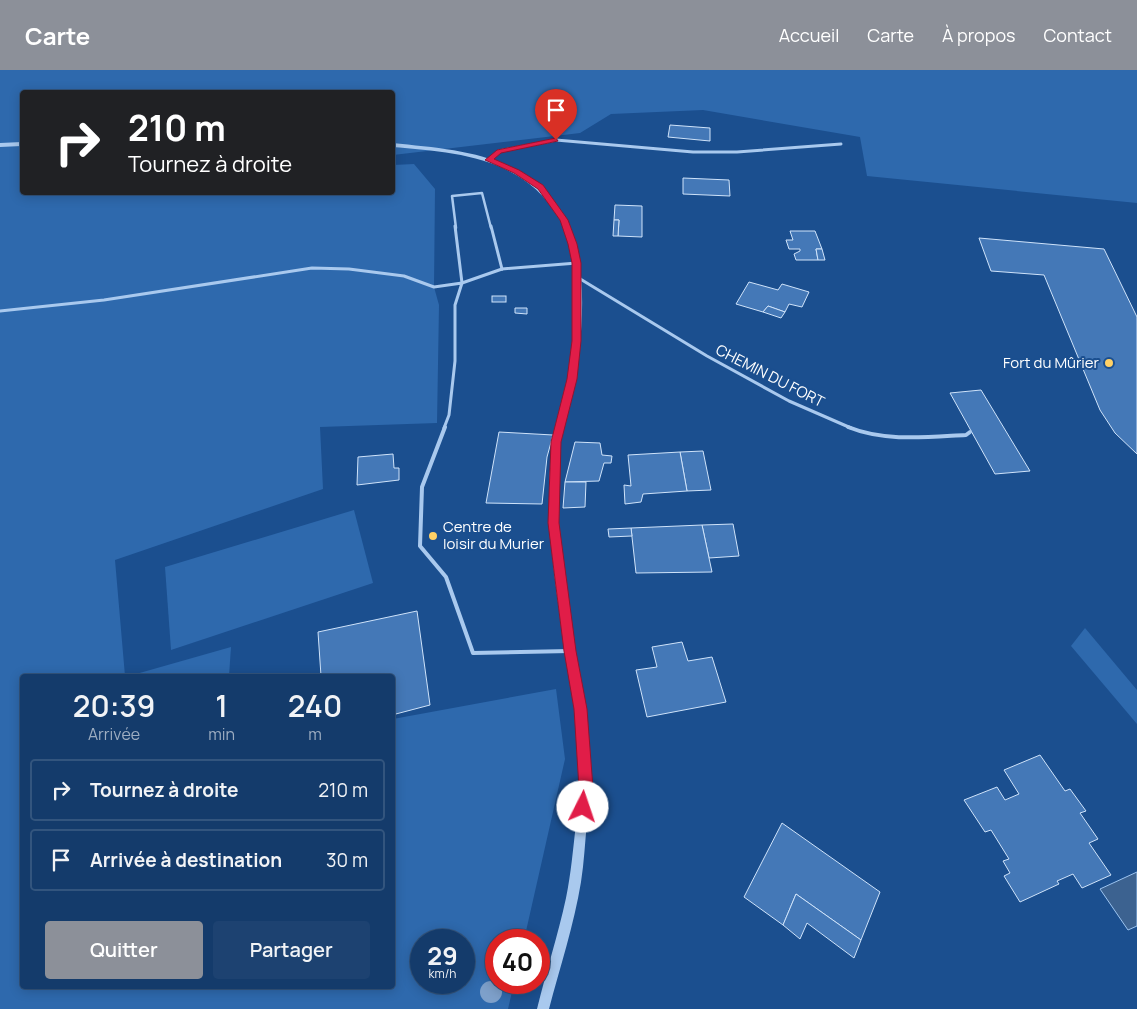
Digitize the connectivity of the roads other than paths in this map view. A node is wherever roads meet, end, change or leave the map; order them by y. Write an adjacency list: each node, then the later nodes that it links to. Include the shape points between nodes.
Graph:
1 (20, 144): 3 (street)
2 (841, 144): 5 (street, via 692,152 556,140 499,151)
3 (0, 145)
4 (395, 145): 5 (street, via 452,151)
5 (489, 160): 6 (street, via 540,187 564,220)
6 (576, 263): 7 (lane); 8 (street)
7 (502, 269): 9 (lane); 9 (lane, via 482,193 452,196)
8 (577, 277): 12 (lane, CHEMIN DU FORT, via 707,356 789,401 863,433 912,438); 13 (street, via 572,379 556,442 554,467 553,523)
9 (462, 282): 10 (lane, via 434,287 404,276 312,268 104,300); 13 (lane, via 455,305 455,361 449,415 422,487 420,546 446,577 473,653)
10 (0, 311)
11 (970, 432): 12 (lane, CHEMIN DU FORT)
12 (966, 436)
13 (570, 651): 14 (street, via 580,709 586,788 574,883)
14 (543, 1009)

